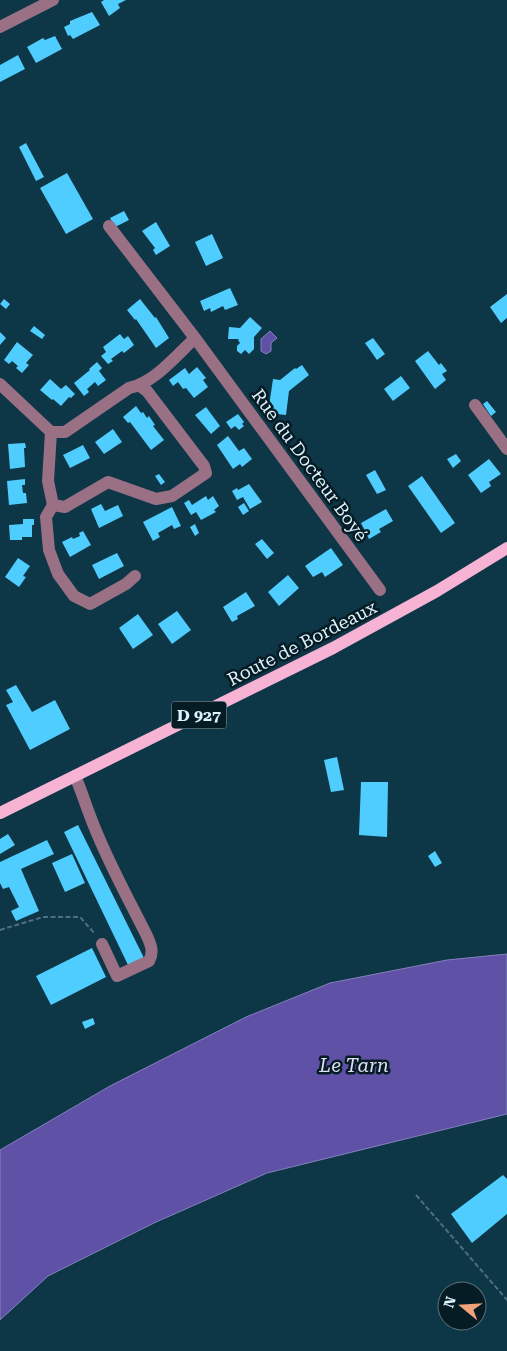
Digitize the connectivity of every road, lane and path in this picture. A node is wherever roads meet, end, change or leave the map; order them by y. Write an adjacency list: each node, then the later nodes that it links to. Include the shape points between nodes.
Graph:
1 (53, 0): 2 (street)
2 (0, 27)
3 (109, 226): 4 (street, Rue du Docteur Boyé)
4 (195, 338): 6 (street); 13 (street, Rue du Docteur Boyé)
5 (0, 384): 8 (street)
6 (140, 386): 8 (street, via 129,388 65,432); 10 (street, via 164,413 206,473 172,496 156,498 108,482 65,507)
7 (475, 405): 9 (street)
8 (50, 432): 10 (street, via 48,481)
9 (507, 449)
10 (52, 505): 12 (street, via 46,517 49,550 58,574 74,596 90,604)
11 (507, 548): 14 (main road, Route de Bordeaux / D 927, via 365,631)
12 (135, 576)
13 (380, 590)
14 (75, 776): 15 (main road, Route de Bordeaux / D 927); 17 (street, via 108,859 147,936 152,956 149,961 117,976)
15 (0, 813)
16 (0, 930): 17 (path, via 43,917 80,917)
17 (102, 944)
18 (416, 1195): 19 (path)
19 (507, 1300)

